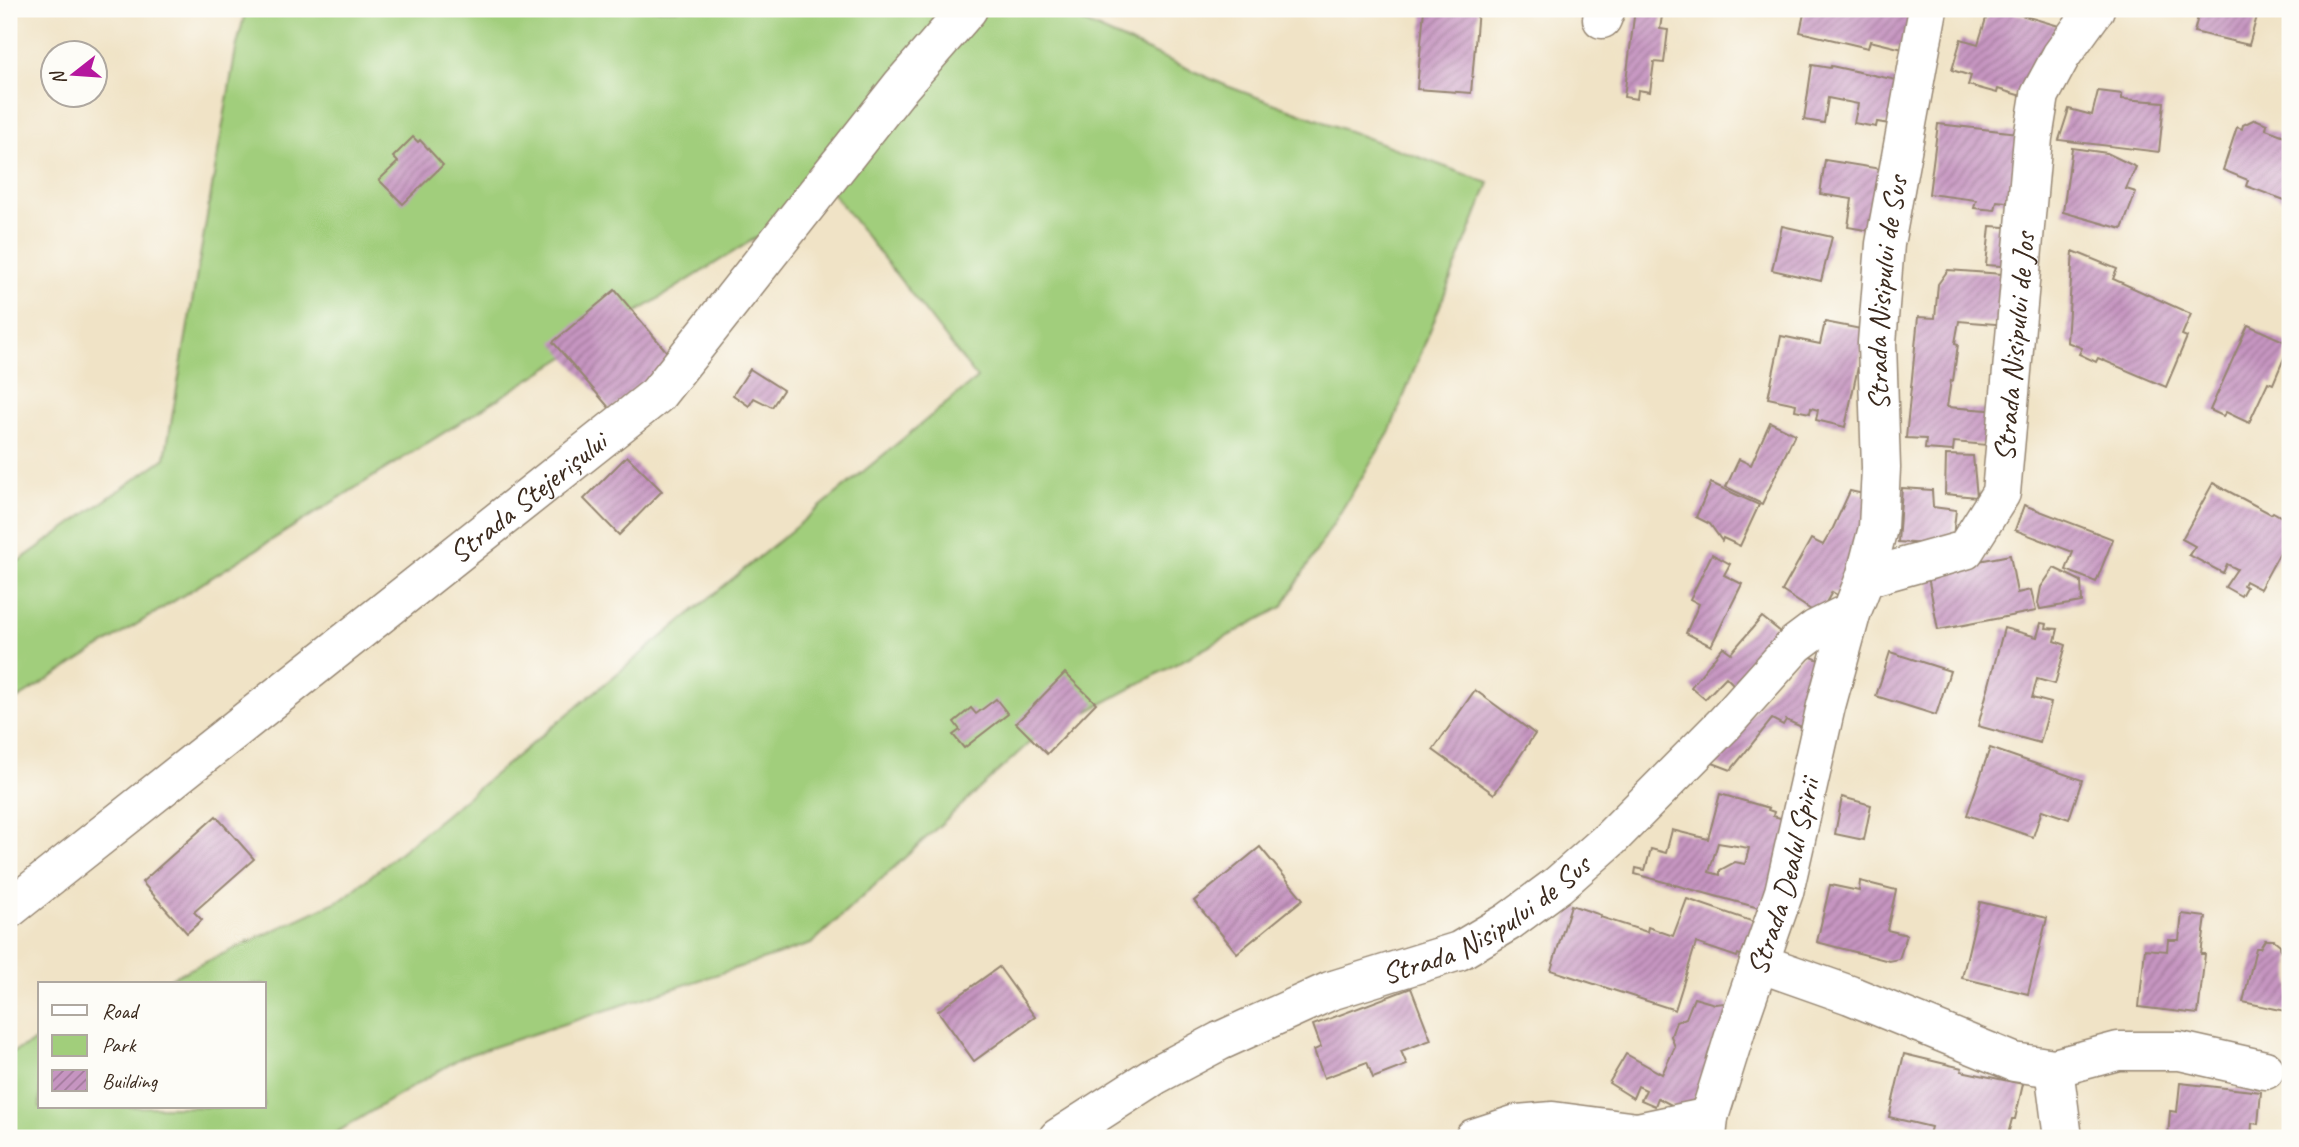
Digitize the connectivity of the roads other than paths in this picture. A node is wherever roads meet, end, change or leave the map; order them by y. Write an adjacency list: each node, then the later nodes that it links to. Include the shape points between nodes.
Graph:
1 (968, 9): 5 (street, Strada Stejerișului, via 893,96 657,395)
2 (1928, 9): 4 (street, Strada Nisipului de Sus, via 1885,244 1878,344 1878,528)
3 (2095, 9): 4 (street, Strada Nisipului de Jos, via 2040,94 2001,493 1965,550)
4 (1858, 595): 6 (street, Strada Dealul Spirii, via 1826,706 1784,892); 11 (street, Strada Nisipului de Sus, via 1796,644 1610,839 1508,922 1459,951 1330,991 1220,1041 1154,1076)
5 (9, 909)
6 (1759, 963): 7 (street, via 2014,1062); 9 (street, Strada Dealul Spirii)
7 (2054, 1068): 8 (street, via 2118,1051 2180,1051); 13 (street)
8 (2265, 1070)
9 (1708, 1127): 10 (street)
10 (1622, 1135): 12 (street, via 1553,1121 1517,1124)
11 (1058, 1138)
12 (1474, 1138)
13 (2063, 1138)

